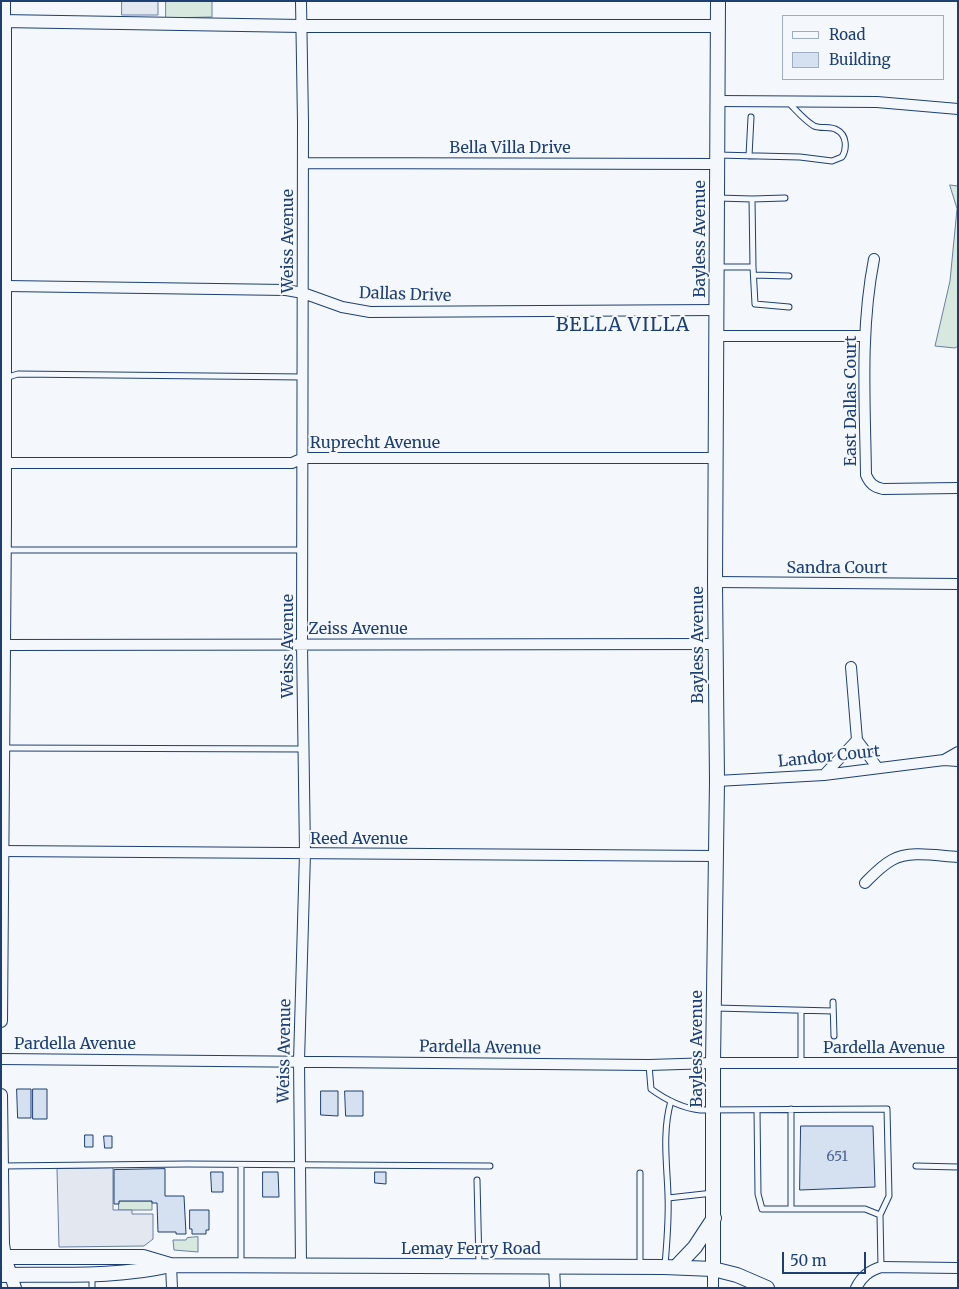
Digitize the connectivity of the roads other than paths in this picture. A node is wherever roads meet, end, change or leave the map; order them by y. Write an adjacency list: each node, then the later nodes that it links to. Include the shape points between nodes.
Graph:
1 (5, 1): 4 (street)
2 (301, 1): 5 (street, Weiss Avenue)
3 (718, 1): 6 (main road, Bayless Avenue)
4 (3, 21): 5 (street); 17 (street)
5 (302, 26): 6 (street); 13 (street, Weiss Avenue)
6 (718, 26): 7 (main road, Bayless Avenue)
7 (718, 101): 8 (street); 12 (main road, Bayless Avenue)
8 (788, 102): 9 (street, via 877,102); 11 (lane, via 812,125 838,130 845,139 846,151 842,157 832,161 800,156)
9 (958, 109)
10 (751, 117): 11 (lane)
11 (749, 156): 12 (lane)
12 (717, 159): 13 (street, Bella Villa Drive); 14 (main road, Bayless Avenue)
13 (303, 162): 24 (street, Weiss Avenue)
14 (717, 198): 16 (lane); 19 (main road, Bayless Avenue)
15 (785, 198): 16 (lane)
16 (752, 199): 20 (lane)
17 (4, 243): 23 (street)
18 (874, 259): 28 (street, East Dallas Court)
19 (717, 267): 20 (lane); 26 (main road, Bayless Avenue)
20 (753, 267): 21 (lane)
21 (754, 275): 22 (lane); 25 (lane, via 755,304)
22 (789, 276)
23 (6, 286): 24 (street, Dallas Drive, via 286,290); 30 (street)
24 (303, 293): 26 (street, Dallas Drive, via 342,307 370,312); 29 (street, Weiss Avenue)
25 (789, 307)
26 (717, 310): 27 (main road, Bayless Avenue)
27 (717, 336): 28 (street); 32 (main road, Bayless Avenue)
28 (864, 336): 34 (street, East Dallas Court, via 868,480 873,486 883,489)
29 (303, 377): 30 (lane, via 18,374); 31 (street, Weiss Avenue)
30 (3, 378): 33 (street)
31 (303, 458): 32 (street, Ruprecht Avenue); 33 (street, Ruprecht Avenue, via 292,463); 37 (street, Weiss Avenue)
32 (716, 458): 38 (main road, Bayless Avenue)
33 (5, 463): 35 (street)
34 (958, 488)
35 (3, 522): 36 (street)
36 (5, 550): 37 (lane); 42 (street)
37 (303, 550): 40 (street, Weiss Avenue)
38 (716, 582): 39 (street, Sandra Court); 41 (main road, Bayless Avenue)
39 (958, 584)
40 (302, 644): 41 (street, Zeiss Avenue); 42 (street, Zeiss Avenue); 46 (street, Weiss Avenue)
41 (716, 644): 52 (main road, Bayless Avenue)
42 (3, 645): 45 (street)
43 (852, 667): 44 (street)
44 (858, 740): 50 (street); 51 (street)
45 (3, 748): 46 (lane); 53 (street)
46 (304, 749): 54 (street, Weiss Avenue)
47 (958, 752): 48 (street, Landor Court)
48 (944, 760): 49 (street, Landor Court); 50 (street, Landor Court)
49 (958, 761)
50 (877, 767): 51 (street, Landor Court)
51 (824, 775): 52 (street, Landor Court)
52 (716, 781): 55 (main road, Bayless Avenue)
53 (2, 851): 54 (street, Reed Avenue); 62 (street)
54 (305, 853): 55 (street, Reed Avenue); 65 (street, Weiss Avenue)
55 (716, 856): 59 (main road, Bayless Avenue)
56 (958, 856): 57 (street, via 908,854 885,864)
57 (865, 883)
58 (834, 1002): 61 (lane)
59 (714, 1008): 60 (lane); 66 (main road, Bayless Avenue)
60 (801, 1011): 61 (lane); 67 (lane)
61 (833, 1011): 63 (lane)
62 (1, 1021)
63 (834, 1036)
64 (1, 1059): 65 (street, Pardella Avenue)
65 (299, 1061): 69 (street, Pardella Avenue); 77 (street, Weiss Avenue)
66 (713, 1063): 67 (street, Pardella Avenue); 69 (street, Pardella Avenue); 73 (main road, Bayless Avenue)
67 (801, 1063): 68 (street, Pardella Avenue)
68 (958, 1063)
69 (649, 1064): 71 (lane, via 651,1089)
70 (1, 1095): 75 (street)
71 (671, 1102): 73 (lane, via 686,1108); 84 (lane, via 666,1133)
72 (792, 1109): 74 (lane); 85 (lane); 86 (lane, via 887,1108 889,1196)
73 (714, 1110): 74 (lane); 83 (main road, Bayless Avenue)
74 (758, 1110): 85 (lane, via 758,1194 762,1209)
75 (2, 1162): 76 (lane); 88 (street)
76 (241, 1165): 77 (lane); 90 (lane)
77 (300, 1166): 78 (lane); 91 (street, Weiss Avenue)
78 (490, 1166)
79 (916, 1166): 80 (lane)
80 (958, 1166)
81 (640, 1172): 94 (lane)
82 (477, 1180): 92 (lane)
83 (714, 1193): 84 (lane); 87 (main road, Bayless Avenue)
84 (668, 1198): 95 (lane)
85 (791, 1209): 86 (lane, via 865,1210)
86 (880, 1215): 96 (lane)
87 (714, 1218): 95 (main road, via 695,1247); 98 (main road, Bayless Avenue)
88 (3, 1257): 89 (main road, Lemay Ferry Road, via 143,1257); 99 (street)
89 (171, 1265): 90 (main road, Lemay Ferry Road); 100 (main road, Lemay Ferry Road); 101 (street)
90 (241, 1266): 91 (main road, Lemay Ferry Road)
91 (302, 1266): 92 (main road, Lemay Ferry Road)
92 (479, 1266): 93 (main road, Lemay Ferry Road)
93 (554, 1266): 94 (main road, Lemay Ferry Road); 102 (street)
94 (640, 1266): 95 (main road, Lemay Ferry Road)
95 (670, 1267): 98 (main road, Lemay Ferry Road)
96 (881, 1267): 97 (street); 105 (street, via 870,1271)
97 (958, 1268)
98 (713, 1269): 103 (street, Bayless Avenue); 104 (main road, Lemay Ferry Road)
99 (9, 1279): 100 (main road, Lemay Ferry Road)
100 (92, 1281)
101 (172, 1288)
102 (555, 1288)
103 (713, 1288)
104 (767, 1288)
105 (856, 1288)

